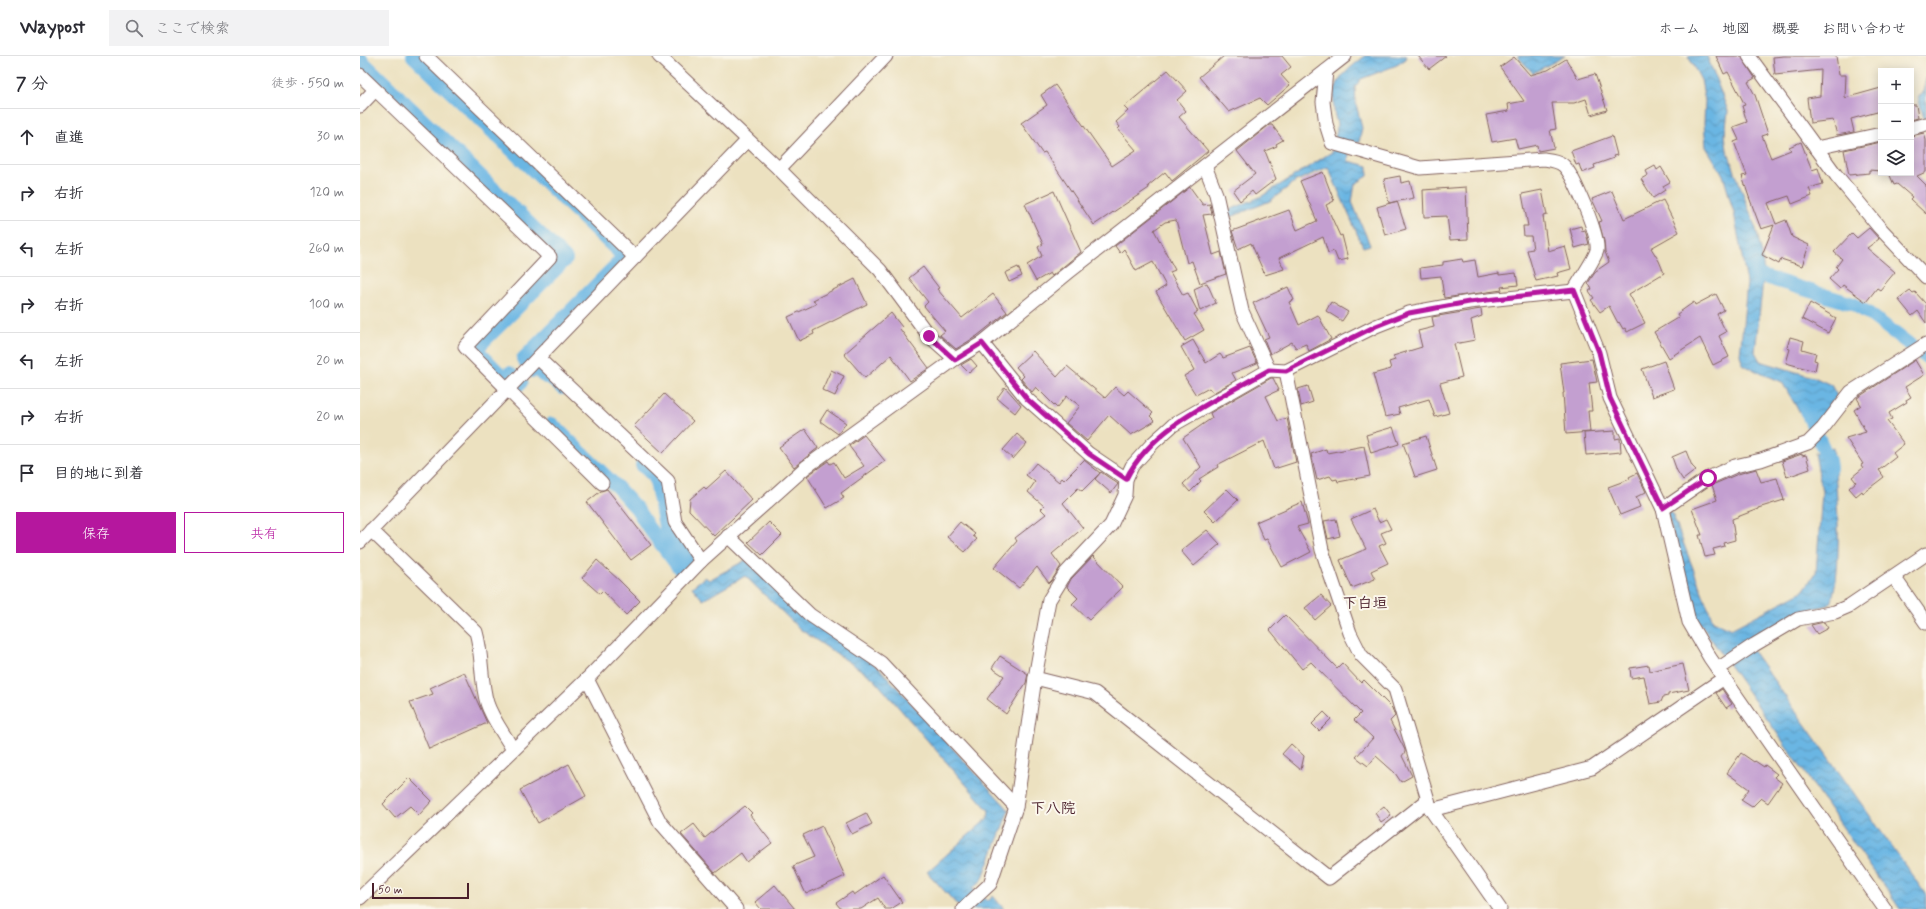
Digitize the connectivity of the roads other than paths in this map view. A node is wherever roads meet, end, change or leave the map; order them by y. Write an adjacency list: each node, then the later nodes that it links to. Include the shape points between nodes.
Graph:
1 (426, 56): 17 (street)
2 (659, 56): 13 (street)
3 (886, 56): 16 (street)
4 (1345, 56): 6 (street)
5 (1749, 56): 14 (street)
6 (1326, 71): 15 (street); 19 (street, via 1323,102 1332,143 1420,168 1544,160 1564,166 1574,182 1595,230 1596,250)
7 (360, 75): 8 (street)
8 (375, 90): 9 (street); 26 (street, via 550,257 465,347)
9 (360, 106)
10 (1926, 124): 11 (street)
11 (1914, 127)
12 (1878, 135): 14 (street)
13 (747, 141): 16 (street); 17 (street)
14 (1816, 148): 18 (street, via 1879,227)
15 (1205, 166): 20 (street); 24 (street, via 1216,194 1242,311)
16 (778, 169): 22 (street, via 880,270 929,336)
17 (635, 257): 23 (street)
18 (1926, 276)
19 (1574, 290): 25 (street, via 1469,302 1409,313 1376,326); 29 (street, via 1599,352 1610,398)
20 (982, 343): 22 (street); 27 (street, via 1032,404 1089,454)
21 (1926, 344): 29 (street, via 1851,392 1823,428 1808,442 1761,460 1735,466 1708,478)
22 (955, 360): 31 (street, via 806,467)
23 (535, 361): 26 (street); 34 (street, via 668,481 675,522)
24 (1269, 370): 25 (street); 27 (street, via 1173,425 1132,466)
25 (1286, 371): 41 (street, via 1322,550 1350,633 1361,655 1395,689)
26 (507, 385): 28 (street); 30 (street)
27 (1126, 479): 38 (street, via 1125,495 1111,525 1065,574 1050,600)
28 (602, 483)
29 (1663, 508): 37 (street, via 1689,622)
30 (372, 530): 32 (street); 40 (street, via 476,632 487,704)
31 (728, 536): 34 (street); 42 (street, via 810,615 881,663)
32 (360, 542)
33 (1926, 554): 35 (street)
34 (701, 561): 39 (street)
35 (1894, 576): 36 (street); 37 (street, via 1849,606 1835,612 1798,619 1754,645)
36 (1926, 623)
37 (1721, 673): 41 (street, via 1592,768); 47 (street)
38 (1034, 678): 41 (street, via 1095,693 1329,878); 42 (street)
39 (587, 679): 40 (street); 44 (street, via 660,822)
40 (513, 750): 43 (street)
41 (1430, 805): 46 (street)
42 (1016, 807): 45 (street, via 990,884)
43 (360, 898)
44 (736, 909)
45 (963, 909)
46 (1500, 909)
47 (1885, 909)

